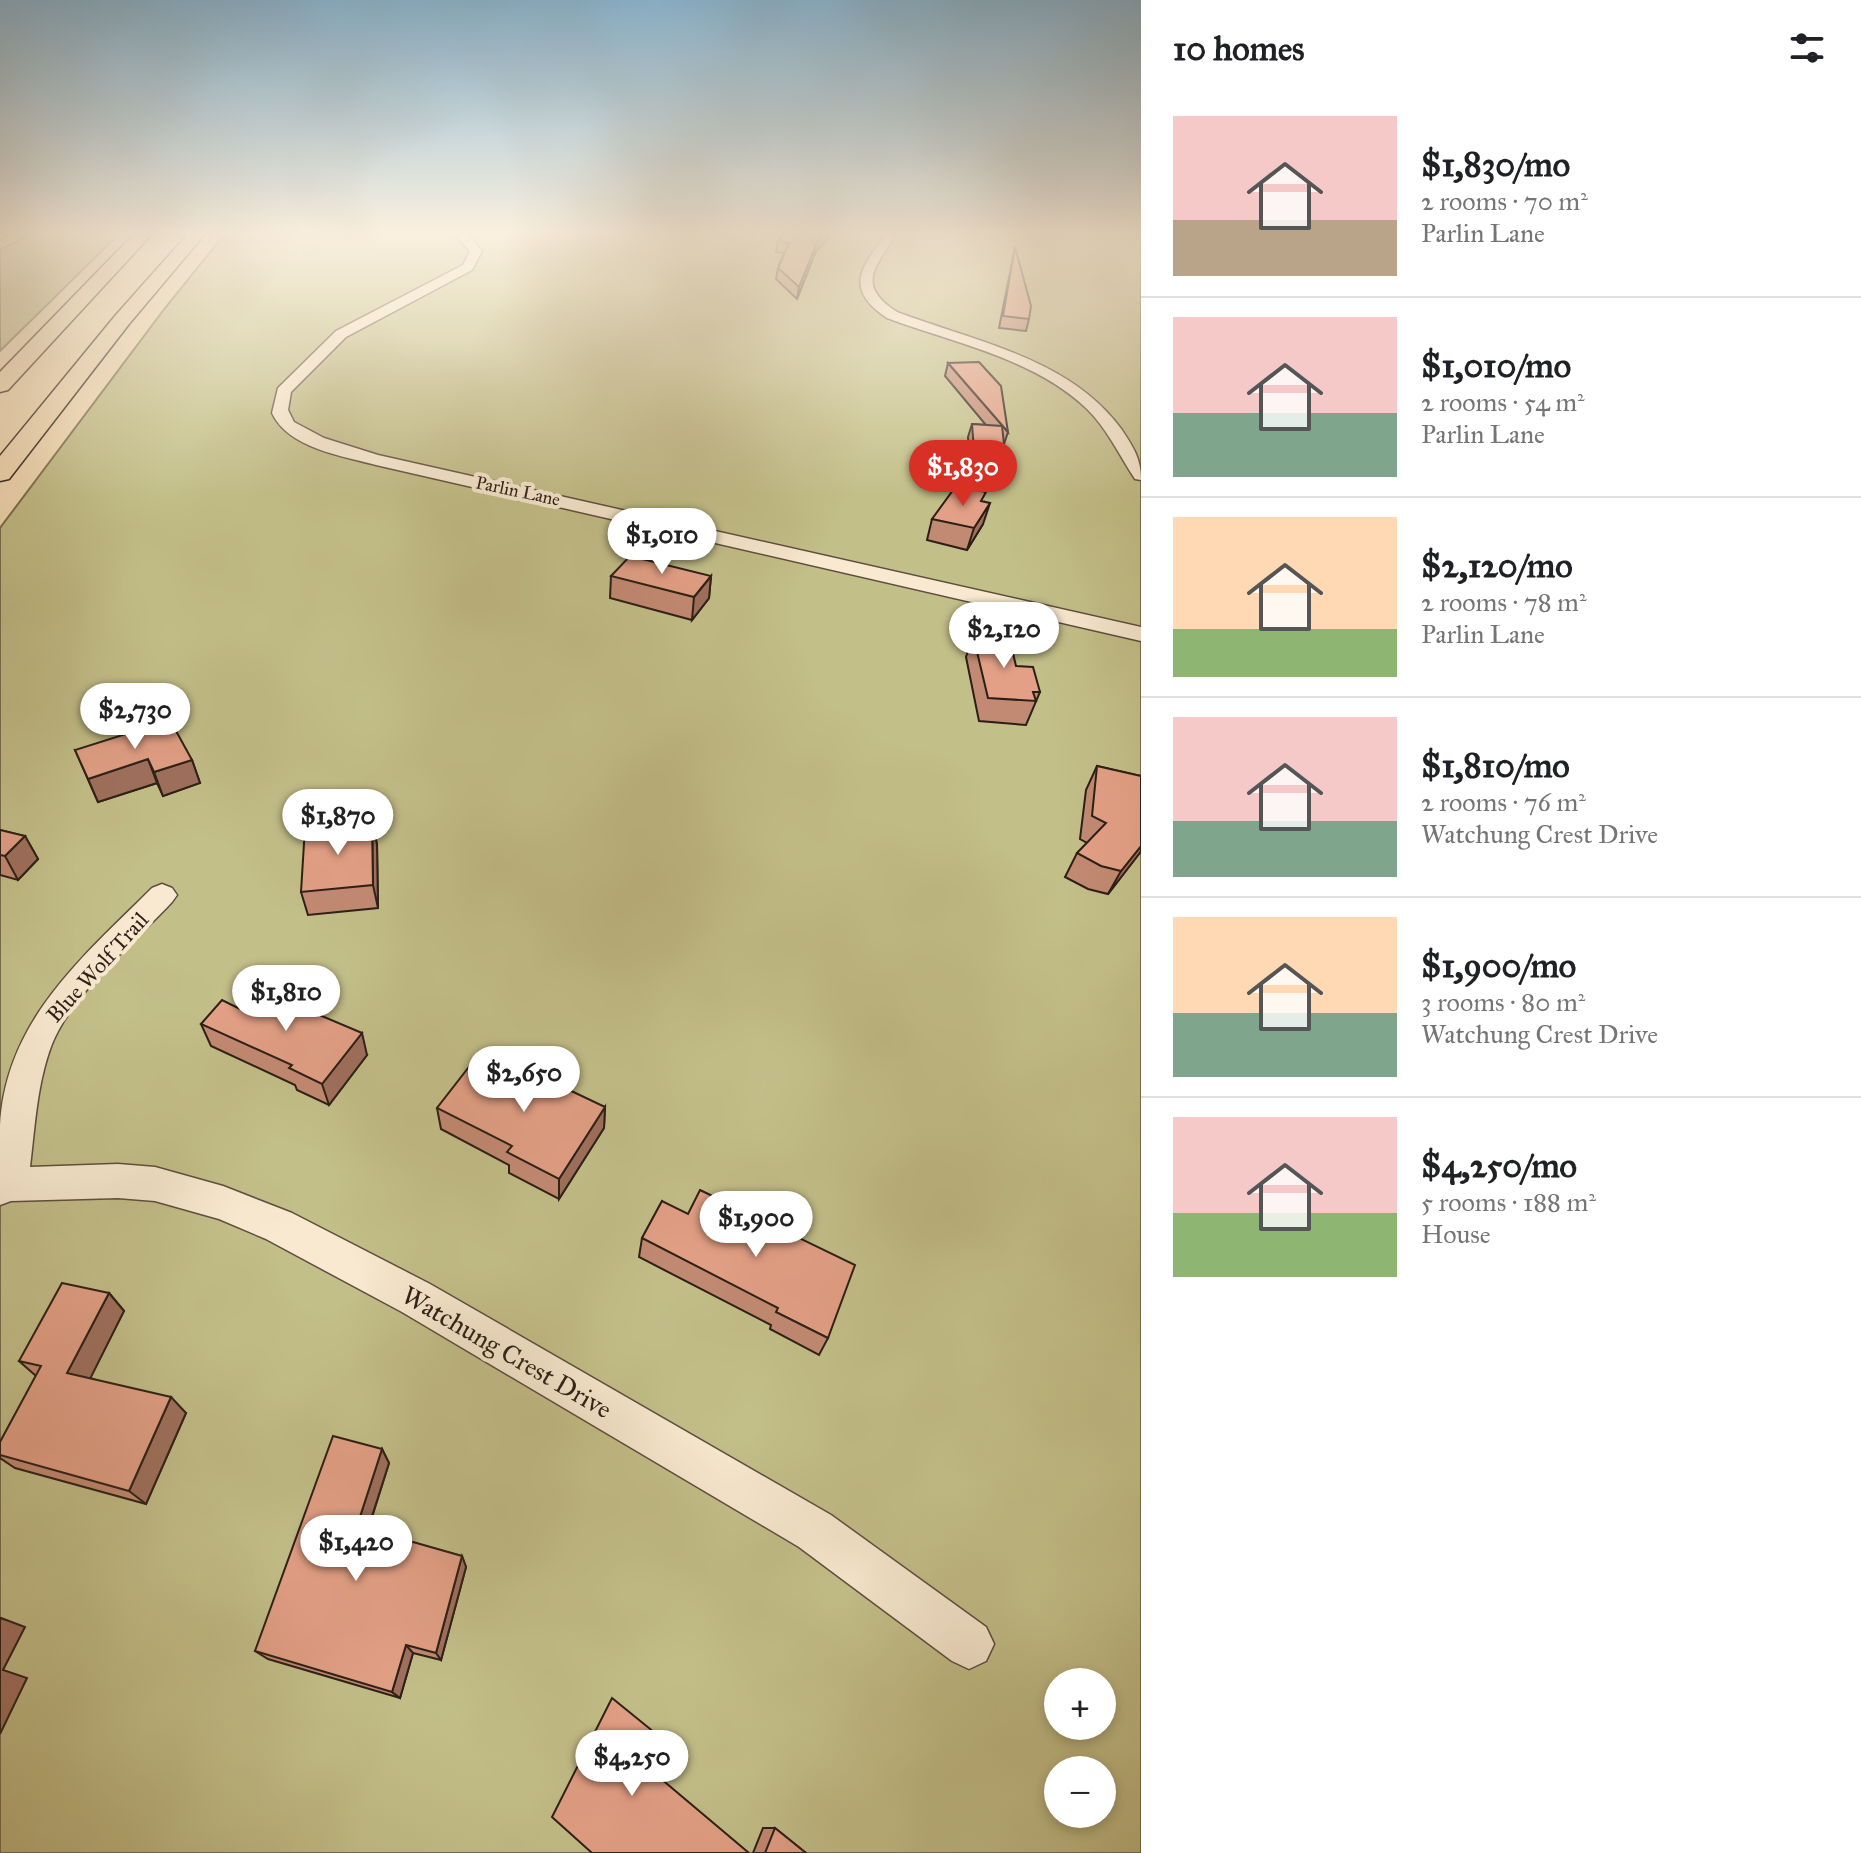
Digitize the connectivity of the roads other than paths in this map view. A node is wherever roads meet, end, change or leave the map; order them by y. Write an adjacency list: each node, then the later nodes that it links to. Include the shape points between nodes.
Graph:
1 (61, 321): 5 (highway)
2 (121, 321): 6 (highway)
3 (365, 321): 8 (street, Parlin Lane, via 341,334 284,391 281,416 307,438 404,466)
4 (909, 321): 7 (street, via 1041,371 1072,388 1119,437)
5 (0, 385)
6 (0, 473)
7 (1141, 475)
8 (1141, 634)
9 (162, 895): 10 (street, Blue Wolf Trail, via 43,1028 29,1065)
10 (5, 1186): 11 (street, Watchung Crest Drive, via 155,1184 279,1226 416,1298 815,1531)
11 (969, 1644)

